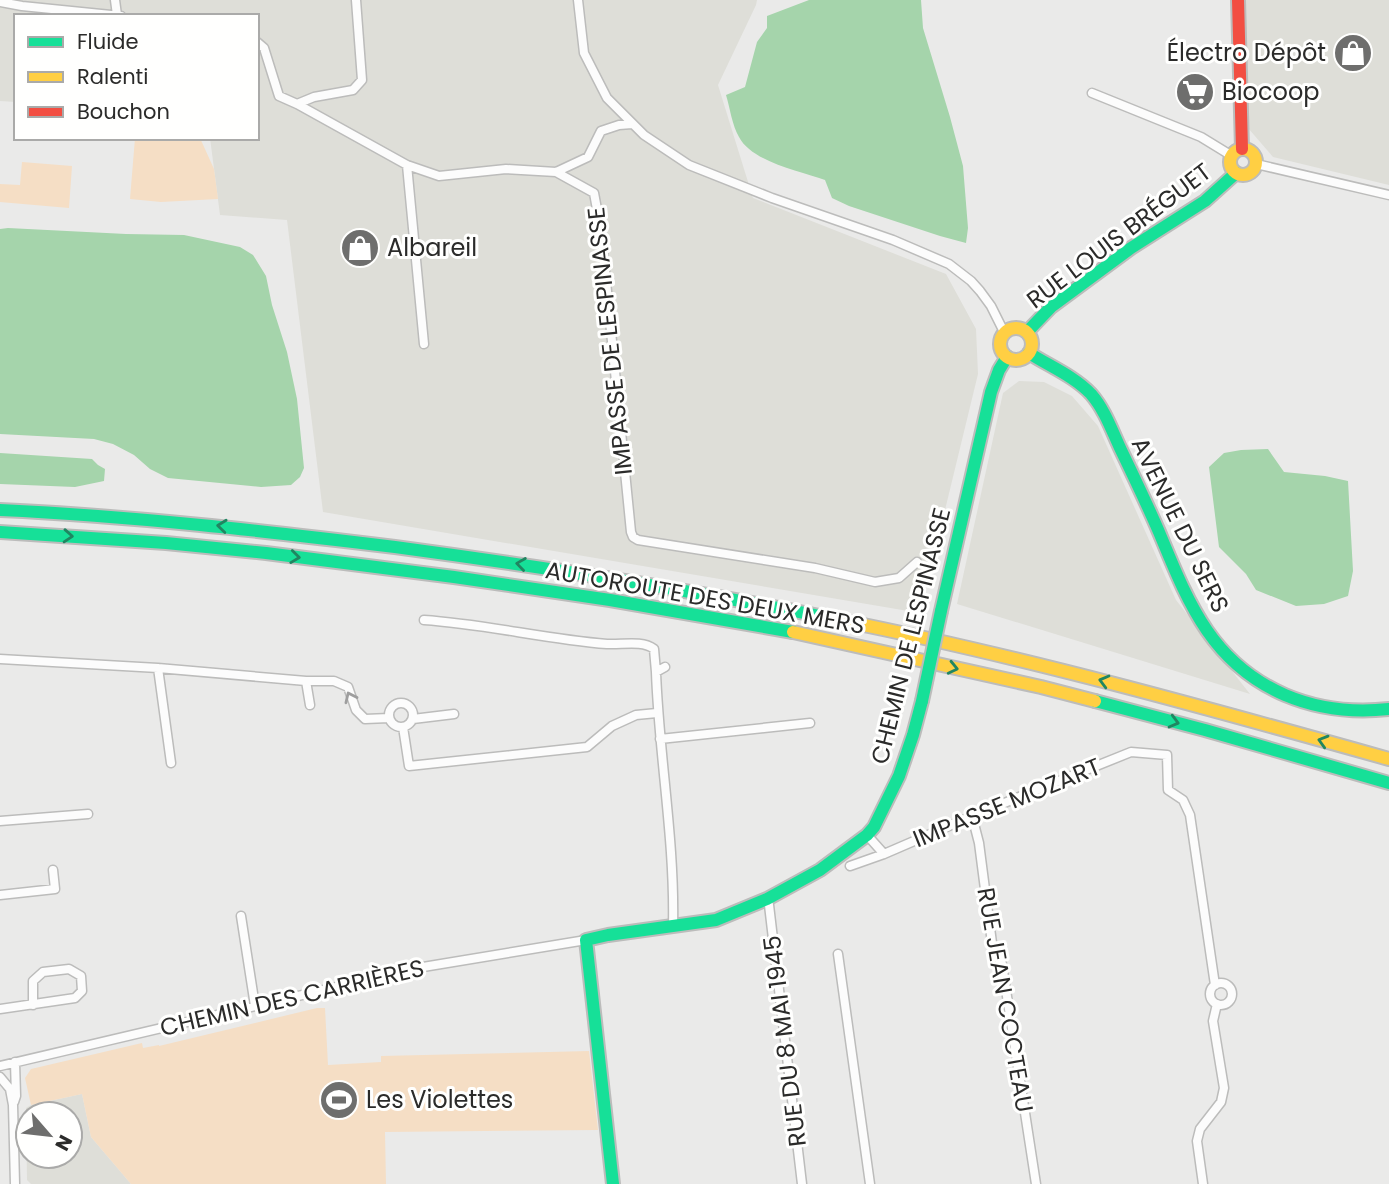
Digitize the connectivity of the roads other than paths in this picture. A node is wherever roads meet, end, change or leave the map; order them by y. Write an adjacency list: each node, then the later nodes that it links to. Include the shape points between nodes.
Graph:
1 (356, 0): 9 (street, via 362,80 354,90)
2 (578, 0): 10 (street, via 584,53 607,98)
3 (1238, 0): 11 (main road, RUE LOUIS BRÉGUET)
4 (0, 2): 5 (street)
5 (13, 2): 6 (street)
6 (108, 14)
7 (259, 44): 9 (street, via 278,96)
8 (1093, 93): 11 (street)
9 (297, 104): 13 (street)
10 (632, 124): 14 (street, via 601,131 588,157); 18 (street, via 689,165 949,264 980,291)
11 (1237, 153): 12 (main road, via 1253,153); 15 (main road, RUE LOUIS BRÉGUET, via 1231,165)
12 (1256, 164): 15 (main road, RUE LOUIS BRÉGUET, via 1248,174); 16 (street)
13 (407, 165): 14 (street, via 439,176 506,169); 19 (street)
14 (556, 172): 24 (street, IMPASSE DE LESPINASSE, via 594,193 633,537 875,582 899,578)
15 (1236, 173): 17 (main road, RUE LOUIS BRÉGUET, via 1205,201 1130,247 1051,307)
16 (1389, 195)
17 (1027, 332): 18 (main road, via 1017,328); 20 (main road, via 1032,339)
18 (1005, 334): 21 (main road, via 1001,344)
19 (424, 344)
20 (1029, 353): 21 (main road, via 1019,360); 32 (main road, AVENUE DU SERS, via 1097,401 1190,604 1217,646 1258,682 1302,702 1349,711)
21 (1007, 357): 46 (main road, CHEMIN DE LESPINASSE, bridge, via 990,392 913,735 900,776)
22 (0, 510): 40 (main road, AUTOROUTE DES DEUX MERS, one-way to 22, via 1045,665 775,606 587,574 267,531)
23 (0, 533): 42 (main road, AUTOROUTE DES DEUX MERS, one-way to 42, via 266,553 610,600 770,628 1041,687)
24 (917, 562)
25 (424, 620): 29 (street, via 595,643 644,644 654,649)
26 (0, 659): 28 (street)
27 (665, 667): 29 (street)
28 (158, 668): 30 (street); 41 (street)
29 (656, 671): 33 (street)
30 (306, 681): 31 (street); 35 (street, one-way to 30, via 365,719 356,710 348,687 334,681)
31 (310, 705)
32 (1389, 709)
33 (657, 713): 38 (street, via 636,715 612,726 587,747 409,766); 39 (street)
34 (454, 714): 36 (street)
35 (389, 718): 36 (street, via 389,711 399,703 412,710); 38 (street)
36 (413, 719): 38 (street)
37 (810, 723): 39 (street)
38 (403, 727)
39 (660, 739): 53 (street)
40 (1389, 760)
41 (171, 763)
42 (1389, 783)
43 (88, 814): 45 (street)
44 (972, 816): 47 (street, IMPASSE MOZART); 56 (street, IMPASSE MOZART, via 1131,751 1167,755 1168,790 1183,800 1190,815); 69 (street, RUE JEAN COCTEAU, via 992,943 1002,964)
45 (0, 821)
46 (867, 835): 47 (street); 51 (main road, CHEMIN DE LESPINASSE, via 820,870)
47 (884, 854): 48 (street, IMPASSE MOZART)
48 (850, 866)
49 (53, 870): 50 (street, via 55,889)
50 (0, 895)
51 (767, 899): 53 (main road, CHEMIN DE LESPINASSE, via 716,920); 67 (street, RUE DU 8 MAI 1945)
52 (241, 916): 59 (street)
53 (673, 926): 54 (main road, CHEMIN DE LESPINASSE)
54 (586, 940): 59 (street, CHEMIN DES CARRIÈRES, via 417,968); 66 (main road)
55 (838, 954): 68 (street)
56 (1215, 985): 57 (street, via 1210,997); 57 (street, via 1226,984 1232,995 1226,1004)
57 (1217, 1004): 70 (street, via 1213,1021 1224,1088 1221,1102 1200,1129 1197,1141)
58 (33, 1005): 58 (street, via 75,999 82,991 81,975 69,969 43,972 33,981); 60 (street)
59 (255, 1006): 61 (street, CHEMIN DES CARRIÈRES)
60 (0, 1009)
61 (15, 1062): 62 (street, CHEMIN DES CARRIÈRES); 64 (street)
62 (0, 1066)
63 (0, 1077): 64 (street, via 10,1089)
64 (13, 1105): 65 (street)
65 (15, 1184)
66 (613, 1184)
67 (802, 1184)
68 (870, 1184)
69 (1036, 1184)
70 (1203, 1184)

